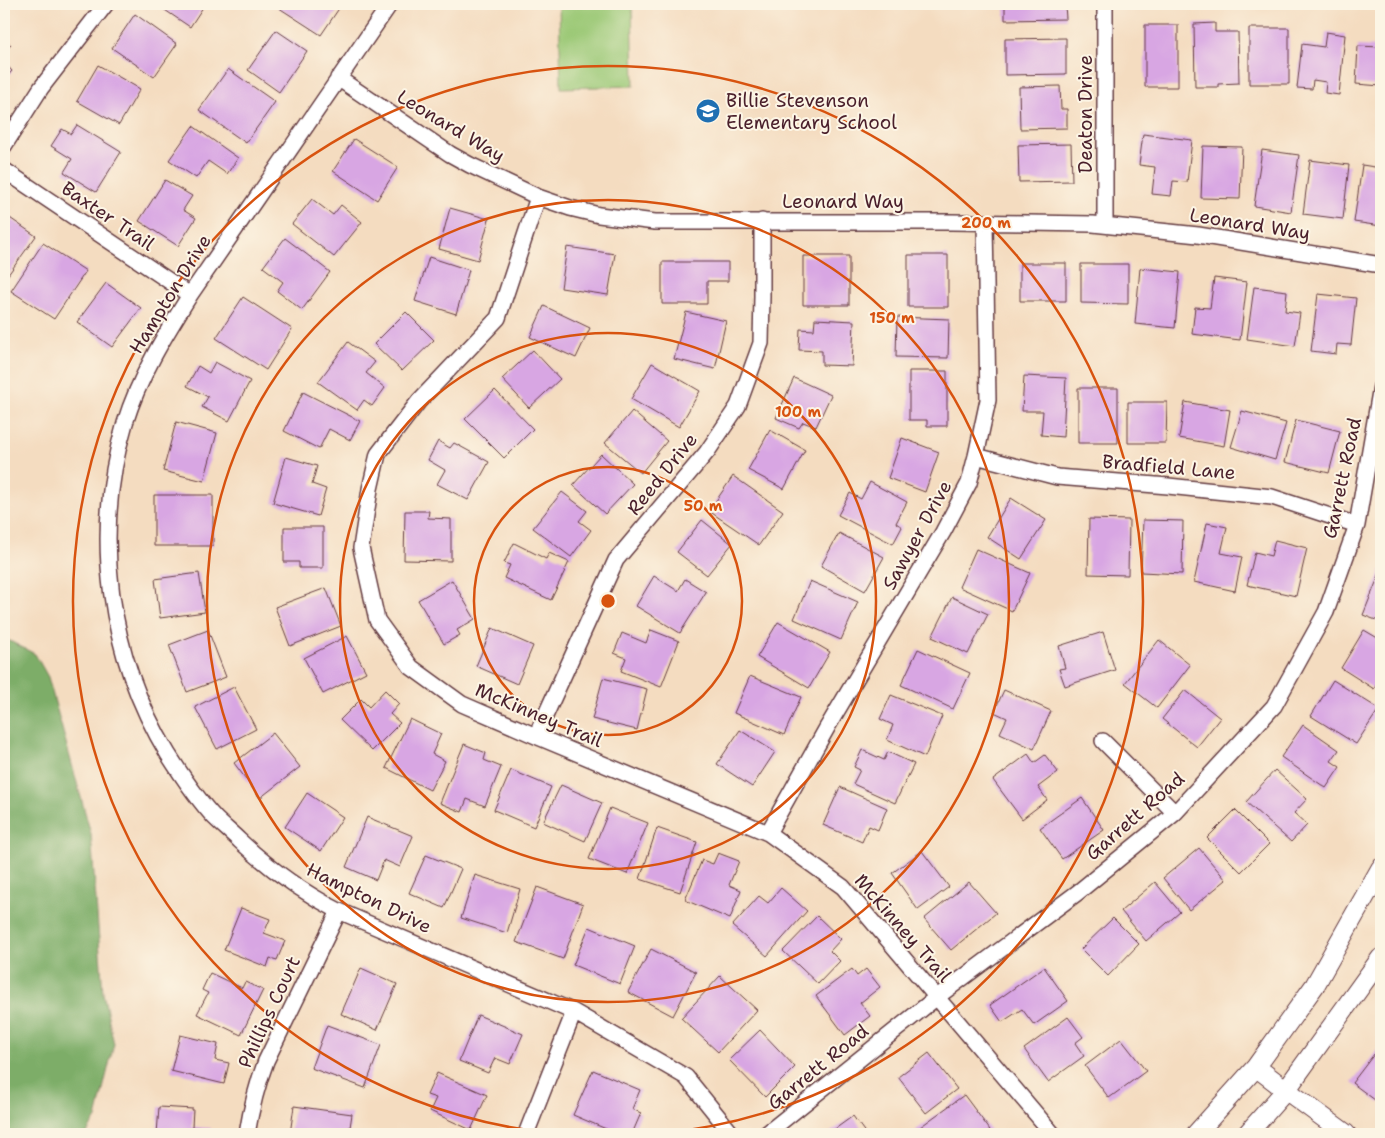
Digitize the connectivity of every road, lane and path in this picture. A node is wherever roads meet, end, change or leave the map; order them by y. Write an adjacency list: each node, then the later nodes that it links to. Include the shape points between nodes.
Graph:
1 (106, 4): 5 (street, via 41,88)
2 (390, 4): 4 (street, Hampton Drive)
3 (1105, 4): 10 (street, Deaton Drive)
4 (338, 78): 7 (street, Leonard Way, via 457,157); 12 (street, Hampton Drive)
5 (4, 146)
6 (4, 170): 12 (street, Baxter Trail)
7 (538, 197): 8 (street, Leonard Way, via 570,208 628,220); 16 (street, McKinney Trail, via 498,318 419,401 378,454 362,548 377,620 411,667 462,704)
8 (762, 221): 9 (street, Leonard Way); 16 (street, Reed Drive, via 760,343 738,406 707,452 616,560)
9 (985, 223): 10 (street, Leonard Way); 14 (street, Sawyer Drive, via 988,400)
10 (1105, 225): 11 (street, Leonard Way)
11 (1381, 265)
12 (190, 295): 21 (street, Hampton Drive, via 148,367 116,456 110,494 108,552 120,643 141,703 157,736 199,799 215,818 272,868 295,886)
13 (1381, 386): 15 (street, Garrett Road)
14 (976, 456): 15 (street, Bradfield Lane, via 1057,477 1272,497); 19 (street, Sawyer Drive, via 969,483 944,532)
15 (1357, 524): 18 (street, Garrett Road, via 1326,612 1274,706)
16 (536, 736): 19 (street, McKinney Trail)
17 (1103, 740): 18 (street)
18 (1175, 813): 23 (street, Garrett Road, via 1077,893)
19 (768, 833): 23 (street, McKinney Trail, via 843,888)
20 (1381, 868): 25 (street, via 1315,985)
21 (339, 911): 24 (street, Hampton Drive); 27 (street, Phillips Court, via 266,1061)
22 (1381, 958): 26 (street)
23 (937, 997): 30 (street, Garrett Road); 31 (street, McKinney Trail)
24 (574, 1012): 28 (street); 29 (street, Hampton Drive, via 686,1077)
25 (1256, 1067): 26 (street); 32 (street)
26 (1286, 1090): 33 (street); 34 (street)
27 (248, 1134)
28 (526, 1134)
29 (732, 1134)
30 (766, 1134)
31 (1053, 1134)
32 (1196, 1134)
33 (1247, 1134)
34 (1346, 1134)

